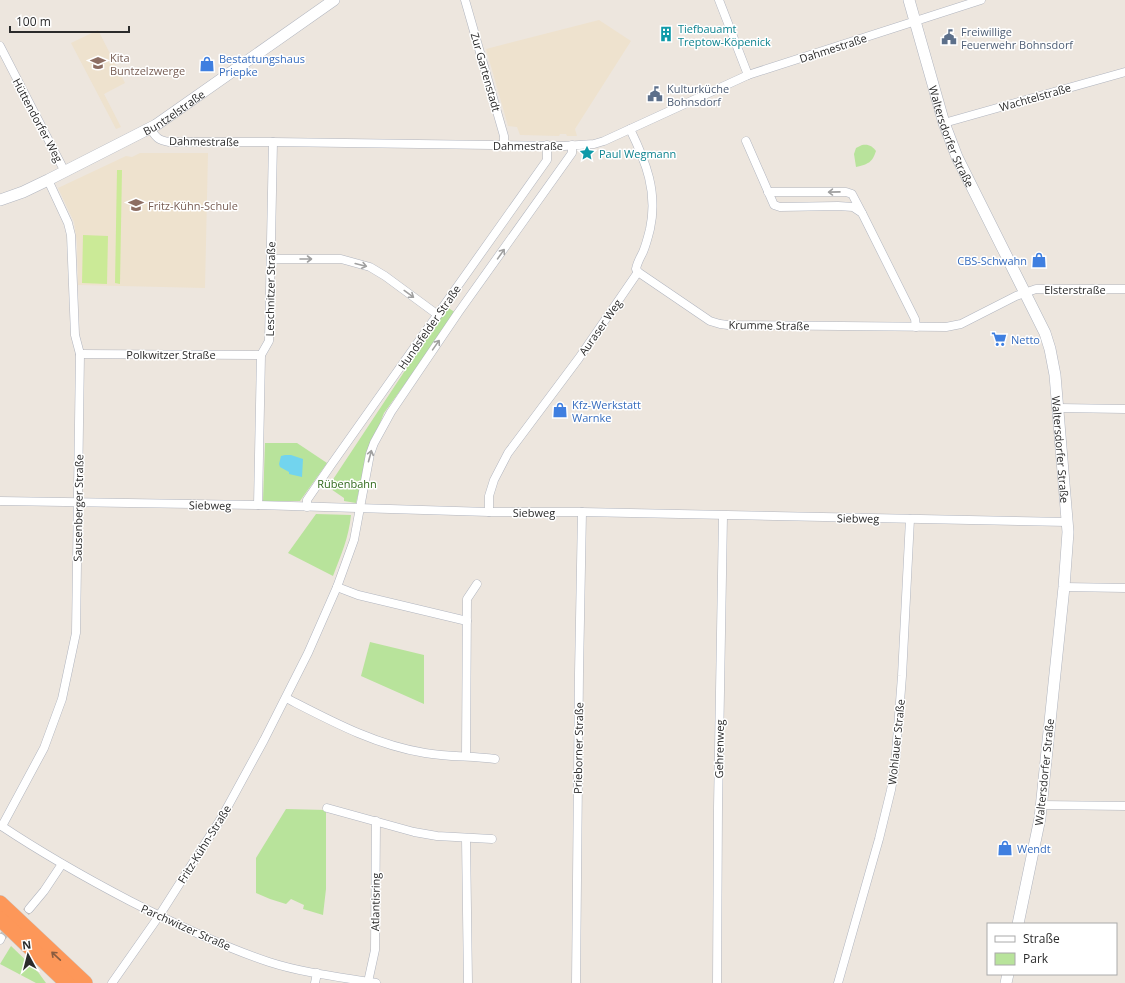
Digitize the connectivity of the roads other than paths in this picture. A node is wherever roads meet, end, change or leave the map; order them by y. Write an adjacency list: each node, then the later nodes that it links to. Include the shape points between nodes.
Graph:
1 (334, 0): 11 (street, Buntzelstraße)
2 (465, 0): 15 (street, Zur Gartenstadt, via 504,136)
3 (719, 0): 9 (street)
4 (909, 0): 6 (street, Waltersdorfer Straße)
5 (981, 0): 6 (street, Dahmestraße)
6 (915, 22): 9 (street, Dahmestraße); 10 (street, Waltersdorfer Straße)
7 (0, 46): 18 (street, Hüttendorfer Weg)
8 (1125, 72): 10 (street, Wachtelstraße)
9 (748, 75): 12 (street, Dahmestraße)
10 (944, 123): 26 (street, Waltersdorfer Straße, via 958,157)
11 (150, 128): 13 (street, Dahmestraße, via 157,138 169,142); 18 (street, Buntzelstraße)
12 (630, 129): 17 (street, Dahmestraße, via 594,144); 24 (street, Auraser Weg, via 647,168 653,199 650,229 637,264)
13 (273, 142): 15 (street, Dahmestraße); 23 (street, Leschnitzer Straße)
14 (746, 142): 20 (street)
15 (504, 145): 16 (street, Dahmestraße)
16 (547, 145): 17 (street, Dahmestraße); 27 (street, Hundsfelder Straße, via 547,160)
17 (572, 145): 37 (street, Hundsfelder Straße, one-way to 17, via 370,454 379,432 458,313 572,153)
18 (65, 172): 19 (street, Buntzelstraße)
19 (48, 180): 21 (street, Buntzelstraße); 29 (street, Sausenberger Straße, via 71,235 75,335)
20 (768, 192): 22 (street, via 774,205 780,207 853,207); 22 (street, one-way to 20, via 852,194 846,192)
21 (0, 200)
22 (862, 213): 28 (street, via 915,319)
23 (270, 259): 27 (street, one-way to 27, via 341,259 370,266); 30 (street, Leschnitzer Straße, via 269,341)
24 (638, 272): 28 (street, Krumme Straße, via 710,321 720,324); 38 (street, Auraser Weg, via 508,453 494,480)
25 (1125, 289): 26 (street, Elsterstraße)
26 (1025, 292): 28 (street, Krumme Straße, via 961,324); 31 (street, Waltersdorfer Straße, via 1050,349)
27 (438, 315): 36 (street, Hundsfelder Straße, via 307,500)
28 (916, 326)
29 (80, 354): 30 (street, Polkwitzer Straße); 34 (street, Sausenberger Straße)
30 (261, 355): 35 (street, Leschnitzer Straße)
31 (1059, 408): 32 (street); 42 (street, Waltersdorfer Straße)
32 (1125, 408)
33 (0, 501): 34 (street, Siebweg)
34 (78, 502): 35 (street, Siebweg); 55 (street, Sausenberger Straße, via 76,633 62,699 44,748)
35 (258, 505): 36 (street, Siebweg)
36 (306, 507): 37 (street, Siebweg)
37 (360, 508): 38 (street, Siebweg); 44 (street, Fritz-Kühn-Straße, via 354,540)
38 (489, 512): 39 (street, Siebweg)
39 (582, 512): 40 (street, Siebweg); 71 (street, Prieborner Straße)
40 (723, 516): 41 (street, Siebweg); 72 (street, Gehrenweg)
41 (910, 519): 42 (street, Siebweg); 73 (street, Wohlauer Straße, via 895,767 879,839)
42 (1067, 522): 45 (street, Waltersdorfer Straße)
43 (477, 584): 47 (street, via 467,599)
44 (337, 587): 47 (street, via 358,595); 48 (street, Fritz-Kühn-Straße)
45 (1064, 587): 46 (street); 51 (street, Waltersdorfer Straße)
46 (1125, 588)
47 (467, 622): 49 (street)
48 (286, 698): 49 (street, via 364,736 424,753); 61 (street, Fritz-Kühn-Straße, via 222,817)
49 (466, 756): 50 (street)
50 (495, 758)
51 (1041, 805): 52 (street); 63 (street, Waltersdorfer Straße)
52 (1125, 806)
53 (327, 808): 54 (street)
54 (376, 821): 56 (street, via 437,836); 65 (street, Atlantisring, via 375,950)
55 (1, 826): 58 (street, Parchwitzer Straße)
56 (466, 838): 57 (street); 70 (street)
57 (492, 839)
58 (62, 864): 60 (street); 61 (street, Parchwitzer Straße)
59 (0, 903): 67 (highway, one-way to 59)
60 (29, 909)
61 (159, 916): 64 (street, Parchwitzer Straße, via 264,960); 68 (street, Fritz-Kühn-Straße)
62 (0, 919): 66 (highway)
63 (1018, 923)
64 (317, 973): 65 (street, Parchwitzer Straße); 69 (street)
65 (372, 982)
66 (67, 983)
67 (85, 983)
68 (112, 983)
69 (315, 983)
70 (468, 983)
71 (576, 983)
72 (717, 983)
73 (838, 983)

